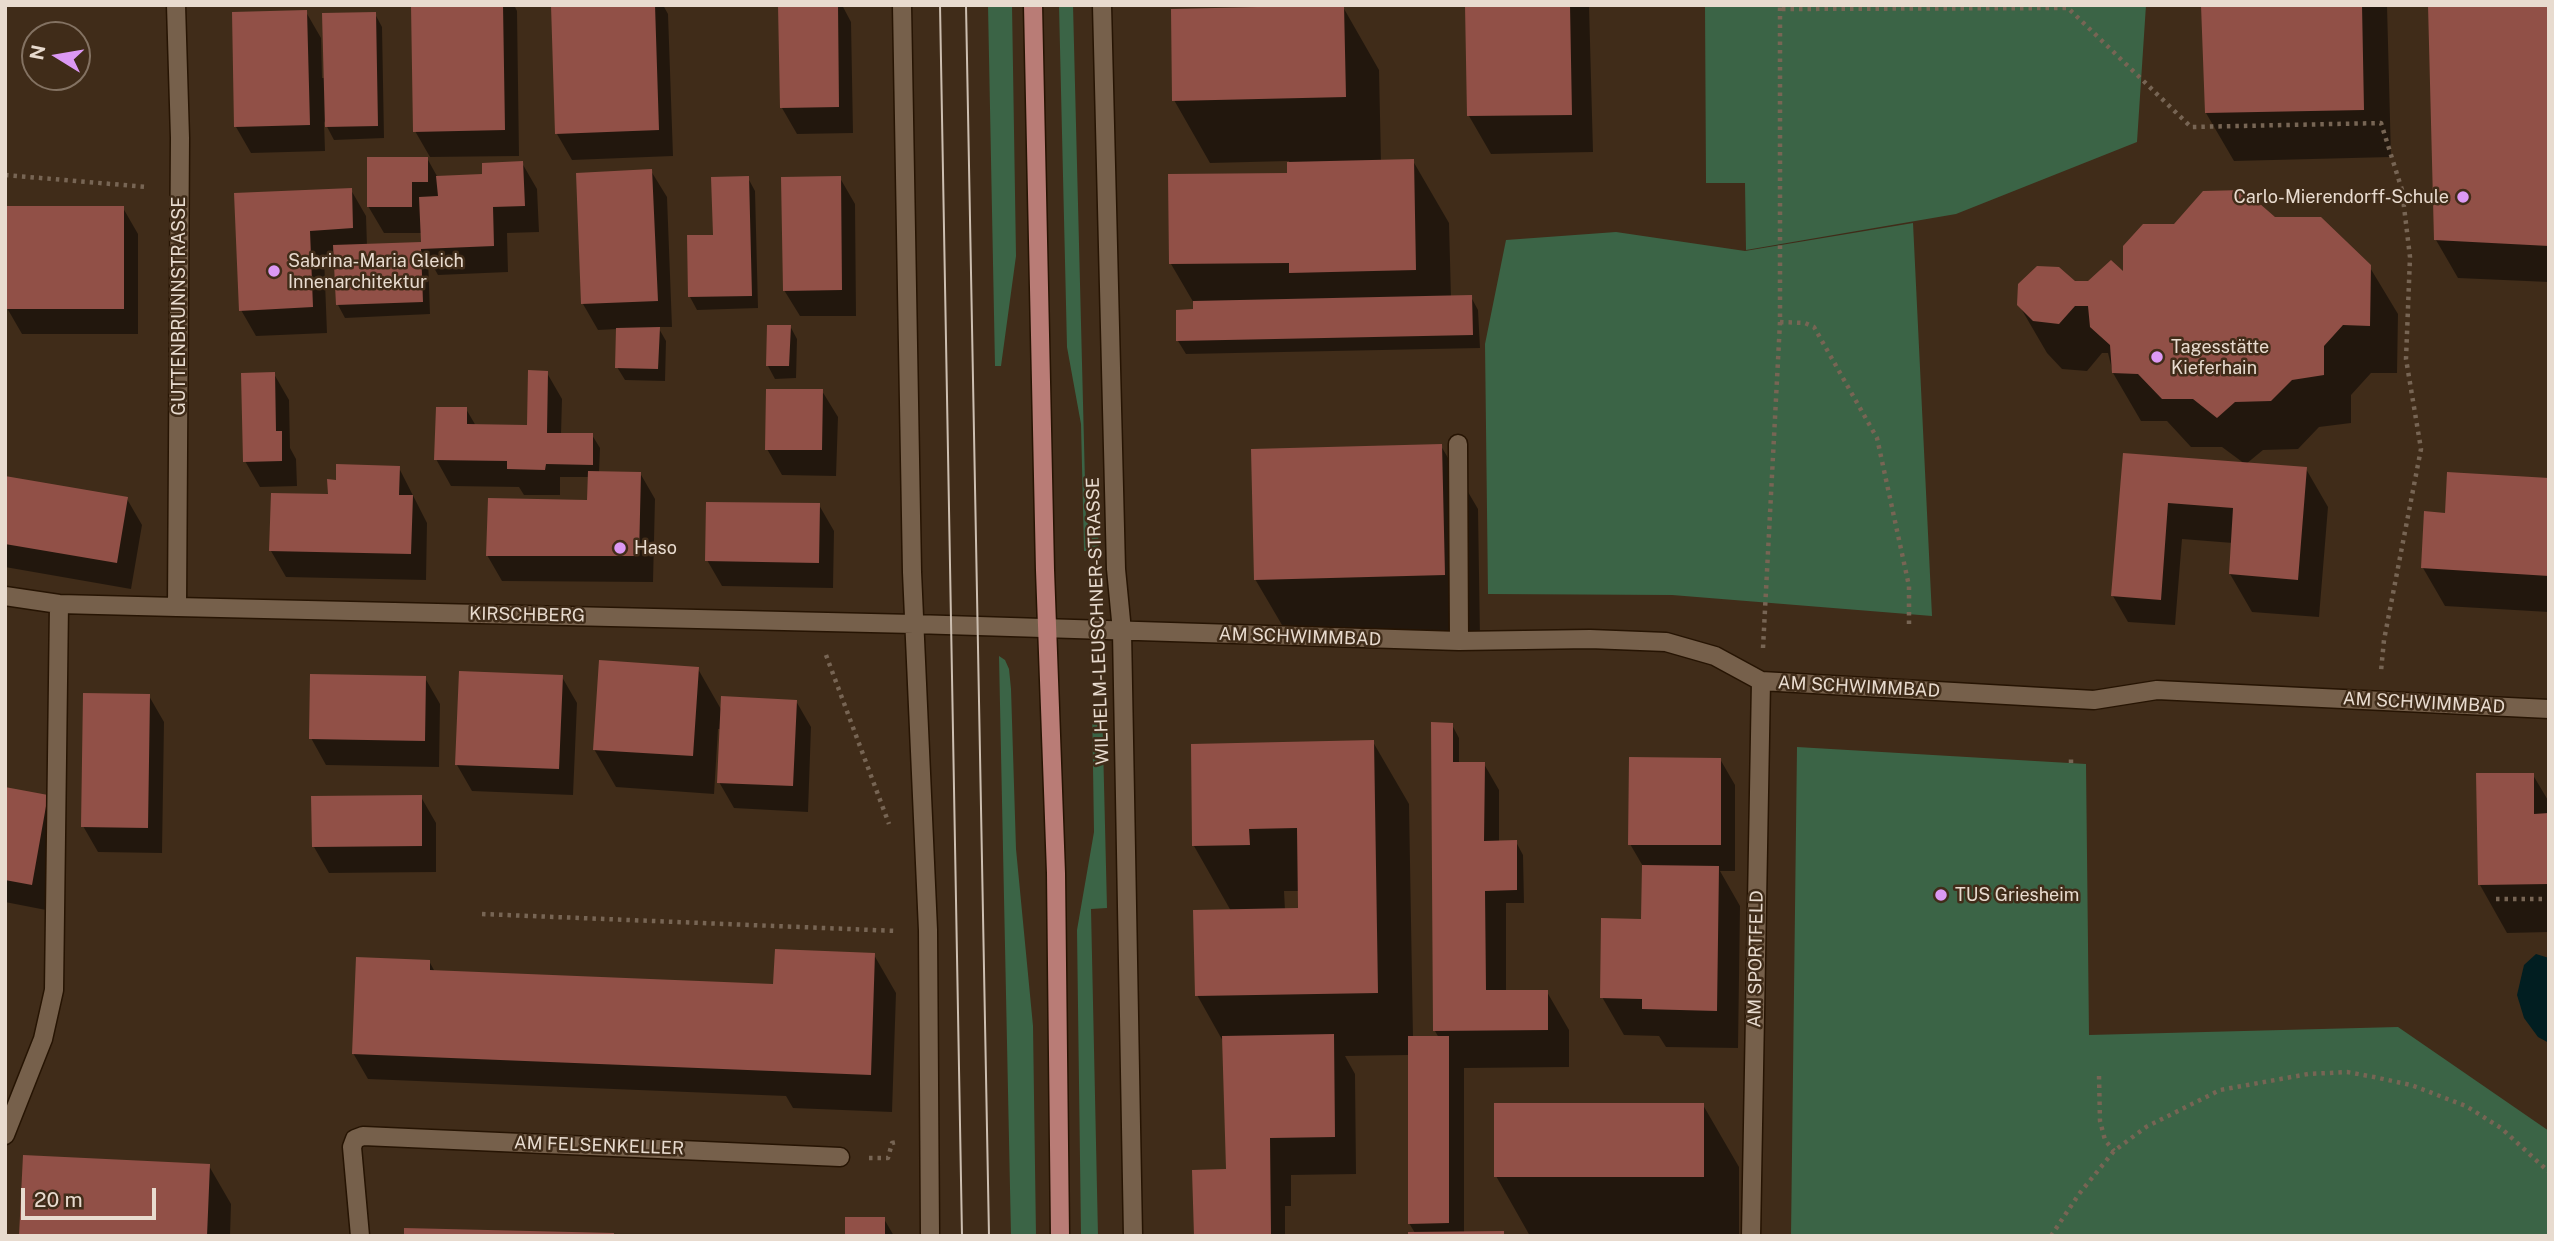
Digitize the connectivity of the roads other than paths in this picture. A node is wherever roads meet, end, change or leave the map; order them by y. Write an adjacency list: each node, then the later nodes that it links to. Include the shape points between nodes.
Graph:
1 (176, 5): 8 (street, GUTTENBRUNNSTRASSE, via 180,190)
2 (902, 5): 9 (street)
3 (1033, 5): 10 (main road)
4 (1102, 5): 11 (street, WILHELM-LEUSCHNER-STRASSE, via 1116,569)
5 (1458, 444): 12 (street)
6 (5, 596): 7 (street, KIRSCHBERG)
7 (59, 604): 8 (street, KIRSCHBERG); 15 (street, via 54,990 43,1039)
8 (177, 607): 9 (street, KIRSCHBERG)
9 (914, 624): 10 (street, KIRSCHBERG); 18 (street, via 928,917)
10 (1050, 629): 11 (street, AM SCHWIMMBAD); 19 (main road)
11 (1122, 631): 12 (street, AM SCHWIMMBAD); 20 (street, WILHELM-LEUSCHNER-STRASSE)
12 (1460, 641): 13 (street, AM SCHWIMMBAD, via 1666,642 1715,656)
13 (1761, 681): 14 (street, AM SCHWIMMBAD, via 2094,700 2157,690); 21 (street, AM SPORTFELD)
14 (2549, 709)
15 (5, 1135)
16 (841, 1157): 17 (street, AM FELSENKELLER, via 363,1136 355,1139 352,1147)
17 (360, 1236)
18 (930, 1236)
19 (1060, 1236)
20 (1133, 1236)
21 (1751, 1236)

